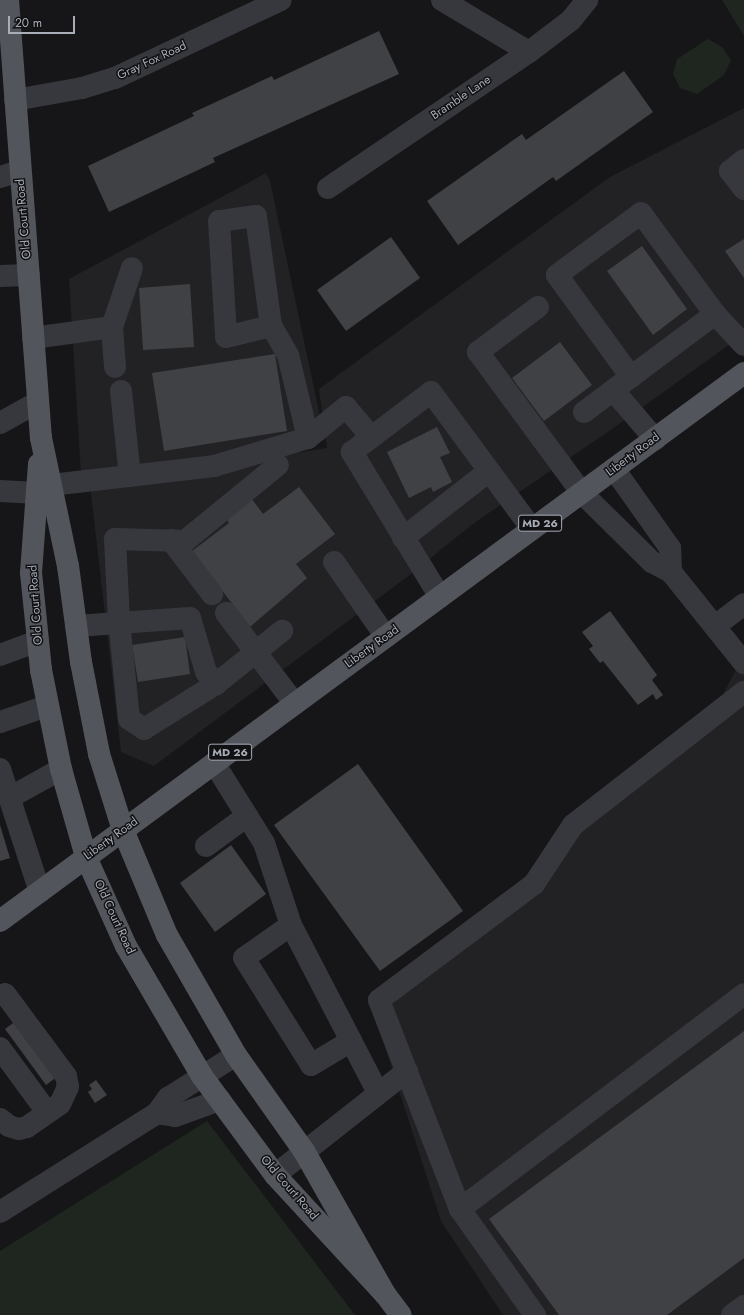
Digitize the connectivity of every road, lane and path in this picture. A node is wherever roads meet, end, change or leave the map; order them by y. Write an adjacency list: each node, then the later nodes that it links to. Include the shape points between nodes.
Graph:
1 (8, 0): 6 (main road, Old Court Road)
2 (281, 0): 6 (street, Gray Fox Road, via 115,78 82,88)
3 (442, 0): 5 (street)
4 (587, 0): 5 (street, Bramble Lane, via 571,20)
5 (528, 52): 9 (street, Bramble Lane)
6 (15, 100): 8 (main road, Old Court Road)
7 (744, 160): 10 (street, via 730,171)
8 (10, 174): 12 (main road, Old Court Road)
9 (328, 188)
10 (744, 189)
11 (132, 268): 17 (street)
12 (29, 275): 13 (street); 18 (main road, Old Court Road)
13 (0, 276)
14 (538, 307): 37 (street, via 478,352)
15 (715, 314): 19 (street); 22 (street); 22 (street, via 641,213 557,275)
16 (271, 326): 16 (street, via 256,216 219,221 226,337); 28 (street, via 288,355)
17 (112, 327): 18 (street); 20 (street)
18 (33, 338): 25 (main road, Old Court Road)
19 (744, 345)
20 (115, 367)
21 (744, 373): 30 (main road, Liberty Road / MD 26)
22 (631, 377): 23 (street)
23 (614, 390): 26 (street); 30 (street)
24 (121, 391): 34 (street)
25 (38, 402): 27 (street); 35 (main road, Old Court Road)
26 (584, 412)
27 (0, 423)
28 (308, 438): 29 (street, via 346,407); 34 (street, via 214,466)
29 (372, 438): 33 (street, via 431,392); 39 (street, via 352,452)
30 (655, 439): 32 (main road, Liberty Road / MD 26)
31 (278, 465): 40 (street, via 185,541)
32 (614, 469): 37 (main road, Liberty Road / MD 26); 42 (street, via 670,548)
33 (489, 471): 38 (street); 39 (street)
34 (130, 476): 35 (street)
35 (44, 489): 36 (street); 48 (main road, Old Court Road, via 68,566); 52 (main road, Old Court Road, via 31,573)
36 (0, 491)
37 (582, 493): 38 (main road, Liberty Road / MD 26); 42 (street, via 652,562)
38 (532, 529): 44 (main road, Liberty Road / MD 26)
39 (403, 538): 44 (street)
40 (171, 540): 43 (street); 47 (street, via 115,539)
41 (334, 562): 51 (street)
42 (671, 572): 49 (street)
43 (212, 594)
44 (440, 597): 51 (main road, Liberty Road / MD 26)
45 (744, 604): 49 (street)
46 (226, 613): 53 (street)
47 (119, 621): 48 (street); 56 (street, via 190,618 206,672); 56 (street, via 129,719 144,729)
48 (76, 626): 66 (main road, Old Court Road, via 99,754)
49 (715, 626): 55 (street)
50 (282, 631): 53 (street)
51 (386, 637): 58 (main road, Liberty Road / MD 26)
52 (38, 641): 54 (street); 59 (main road, Old Court Road)
53 (256, 653): 56 (street); 58 (street)
54 (0, 655)
55 (744, 663)
56 (216, 684)
57 (744, 692): 77 (street, via 573,825 534,884 379,1000)
58 (295, 704): 61 (main road, Liberty Road / MD 26)
59 (47, 706): 60 (street); 63 (main road, Old Court Road)
60 (0, 722)
61 (214, 763): 65 (street); 66 (main road, Liberty Road / MD 26)
62 (0, 769): 64 (street)
63 (61, 769): 64 (street); 68 (main road, Old Court Road)
64 (9, 798): 69 (street)
65 (246, 816): 67 (street); 71 (street, via 264,843)
66 (123, 830): 68 (main road, Liberty Road / MD 26); 76 (main road, Old Court Road, via 167,935)
67 (206, 846)
68 (86, 857): 69 (main road, Liberty Road / MD 26); 78 (main road, Old Court Road, via 126,946)
69 (40, 892): 70 (main road, Liberty Road / MD 26)
70 (0, 921)
71 (291, 925): 74 (street); 74 (street, via 244,958 311,1065)
72 (4, 994): 81 (street, via 66,1076 66,1096 60,1104)
73 (744, 994): 87 (street)
74 (351, 1040): 79 (street)
75 (0, 1048): 81 (street)
76 (236, 1055): 78 (street); 84 (main road, Old Court Road)
77 (407, 1071): 79 (street); 87 (street)
78 (202, 1076): 80 (main road, Old Court Road); 82 (street, via 168,1098)
79 (378, 1093): 84 (street)
80 (220, 1100): 82 (street, via 175,1116); 85 (main road, Old Court Road)
81 (47, 1112): 83 (street, via 19,1129 9,1126)
82 (157, 1113): 86 (street)
83 (0, 1119)
84 (304, 1152): 85 (street); 88 (main road, Old Court Road)
85 (275, 1175): 88 (main road, Old Court Road)
86 (3, 1204)
87 (460, 1209): 91 (street)
88 (384, 1294): 90 (main road, Old Court Road)
89 (744, 1306): 92 (street)
90 (400, 1315)
91 (535, 1315)
92 (732, 1315)

